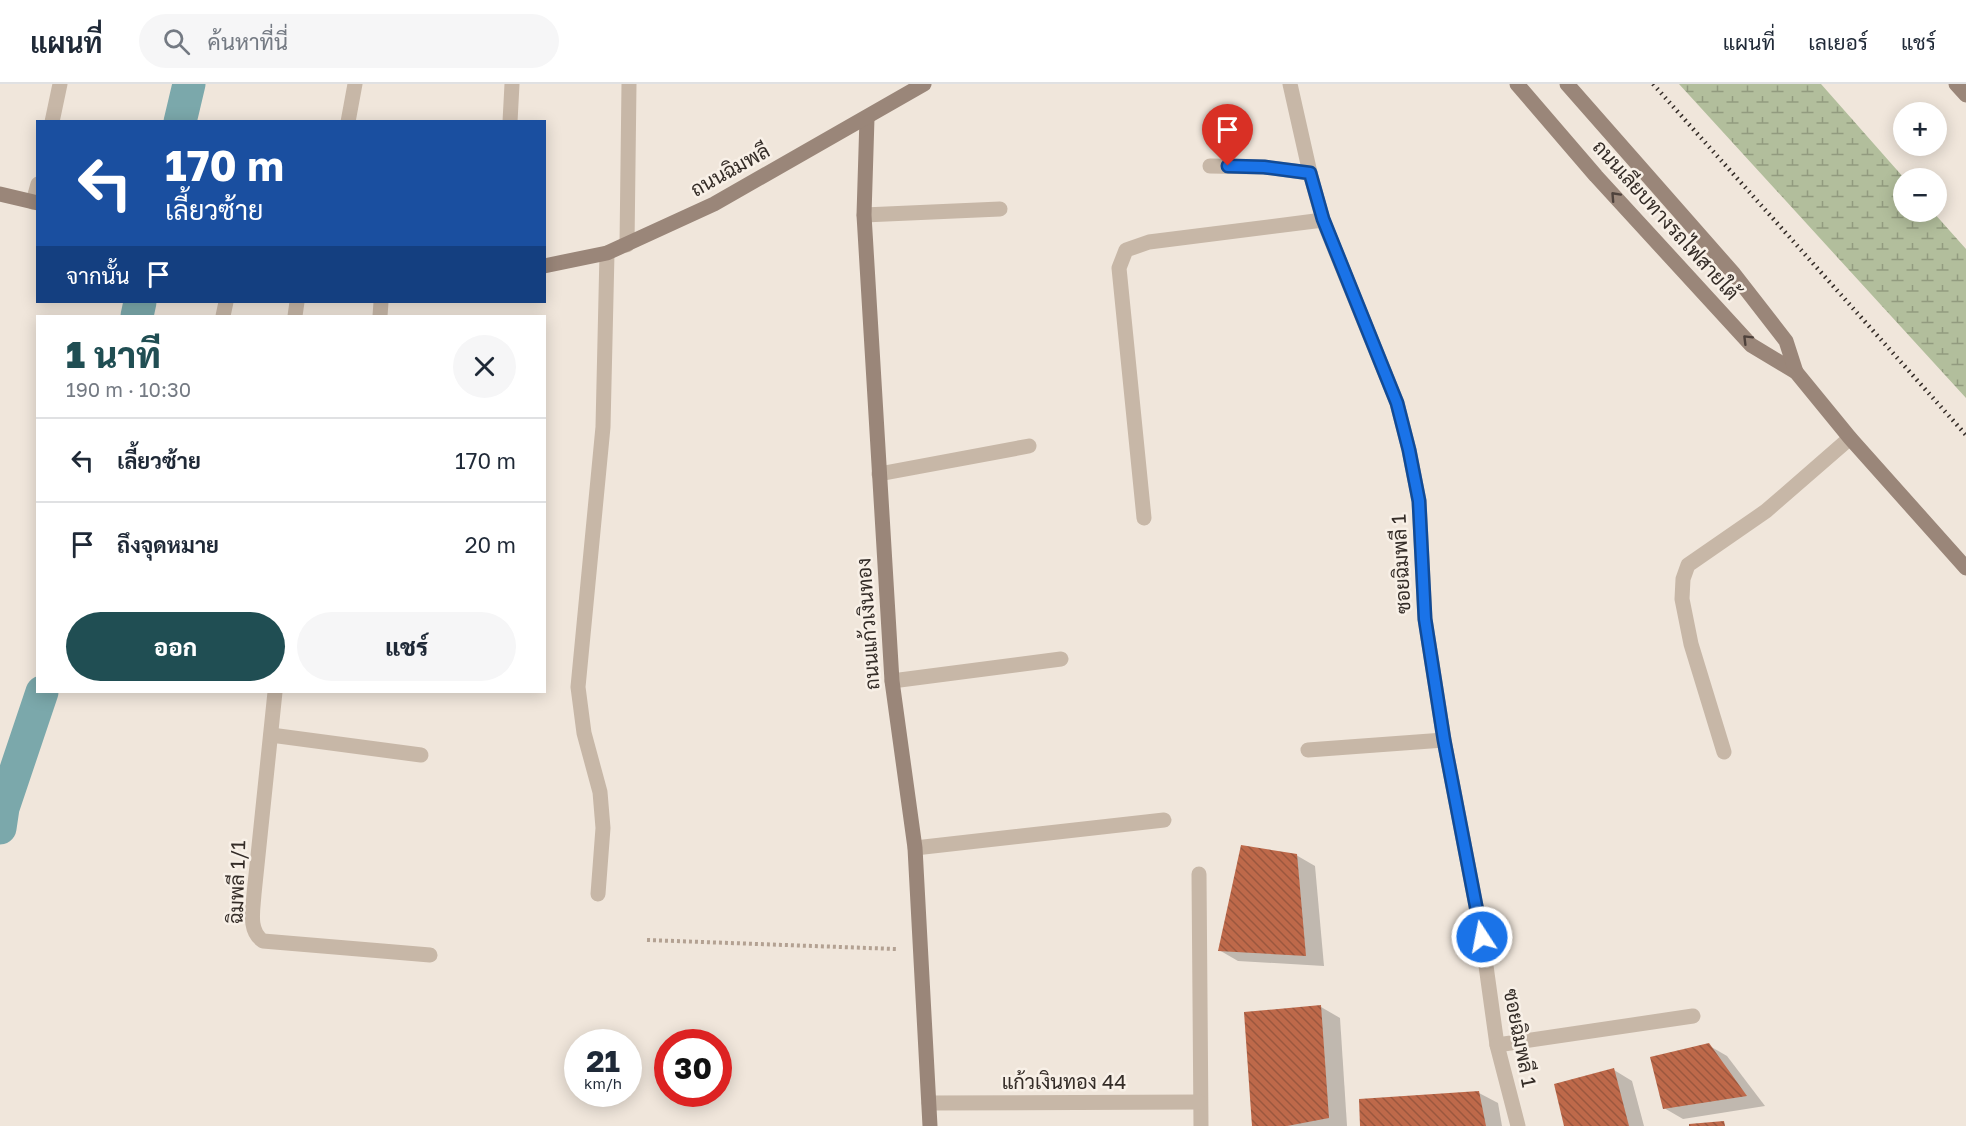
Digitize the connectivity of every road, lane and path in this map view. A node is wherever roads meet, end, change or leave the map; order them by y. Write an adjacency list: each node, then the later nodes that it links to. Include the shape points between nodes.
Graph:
1 (60, 84): 12 (street)
2 (356, 84): 13 (street)
3 (512, 84): 14 (street)
4 (629, 84): 22 (street)
5 (924, 84): 11 (street, ถนนฉิมพลี)
6 (1290, 84): 16 (street, ซอยฉิมพลี 1)
7 (1517, 84): 25 (street, ถนนเลียบทางรถไฟสายใต้, one-way to 7, via 1751,345)
8 (1567, 84): 25 (street, ถนนเลียบทางรถไฟสายใต้, via 1741,283 1786,341)
9 (1956, 84): 10 (street)
10 (1966, 95)
11 (867, 118): 20 (street, ถนนแก้วเงินทอง); 22 (street, ถนนฉิมพลี, via 714,204)
12 (52, 120)
13 (348, 120)
14 (510, 120)
15 (1210, 166): 16 (street)
16 (1310, 173): 21 (street, ซอยฉิมพลี 1)
17 (0, 194): 18 (street)
18 (35, 202)
19 (1000, 209): 20 (street)
20 (864, 215): 28 (street, ถนนแก้วเงินทอง)
21 (1323, 219): 29 (street, via 1149,242 1126,250 1119,268); 35 (street, ซอยฉิมพลี 1, via 1397,403 1409,450 1419,501 1425,619)
22 (627, 245): 23 (street, ถนนฉิมพลี)
23 (607, 253): 24 (street, ถนนฉิมพลี); 42 (street, via 603,427 578,687 584,733 600,792 603,828)
24 (546, 266)
25 (1796, 372): 26 (street, ถนนเลียบทางรถไฟสายใต้)
26 (1850, 438): 30 (street, ถนนเลียบทางรถไฟสายใต้); 37 (street, via 1766,512 1688,565 1682,598 1691,644)
27 (1029, 446): 28 (street)
28 (879, 474): 32 (street, ถนนแก้วเงินทอง)
29 (1144, 518)
30 (1966, 568)
31 (1061, 659): 32 (street)
32 (892, 681): 40 (street, ถนนแก้วเงินทอง)
33 (275, 693): 34 (street, ฉิมพลี 1/1)
34 (271, 735): 38 (street); 45 (street, ฉิมพลี 1/1, via 252,922 259,938)
35 (1444, 740): 36 (street); 47 (street, ซอยฉิมพลี 1, via 1482,937)
36 (1308, 750)
37 (1724, 752)
38 (420, 755)
39 (1164, 820): 40 (street)
40 (915, 848): 44 (street, ถนนแก้วเงินทอง)
41 (1199, 874): 48 (street)
42 (598, 894)
43 (647, 940): 44 (path)
44 (921, 950): 49 (street, ถนนแก้วเงินทอง)
45 (430, 955)
46 (1693, 1016): 47 (street)
47 (1497, 1045): 52 (street, ซอยฉิมพลี 1)
48 (1199, 1102): 49 (street, แก้วเงินทอง 44); 51 (street)
49 (929, 1103): 50 (street, ถนนแก้วเงินทอง)
50 (930, 1126)
51 (1201, 1126)
52 (1518, 1126)

